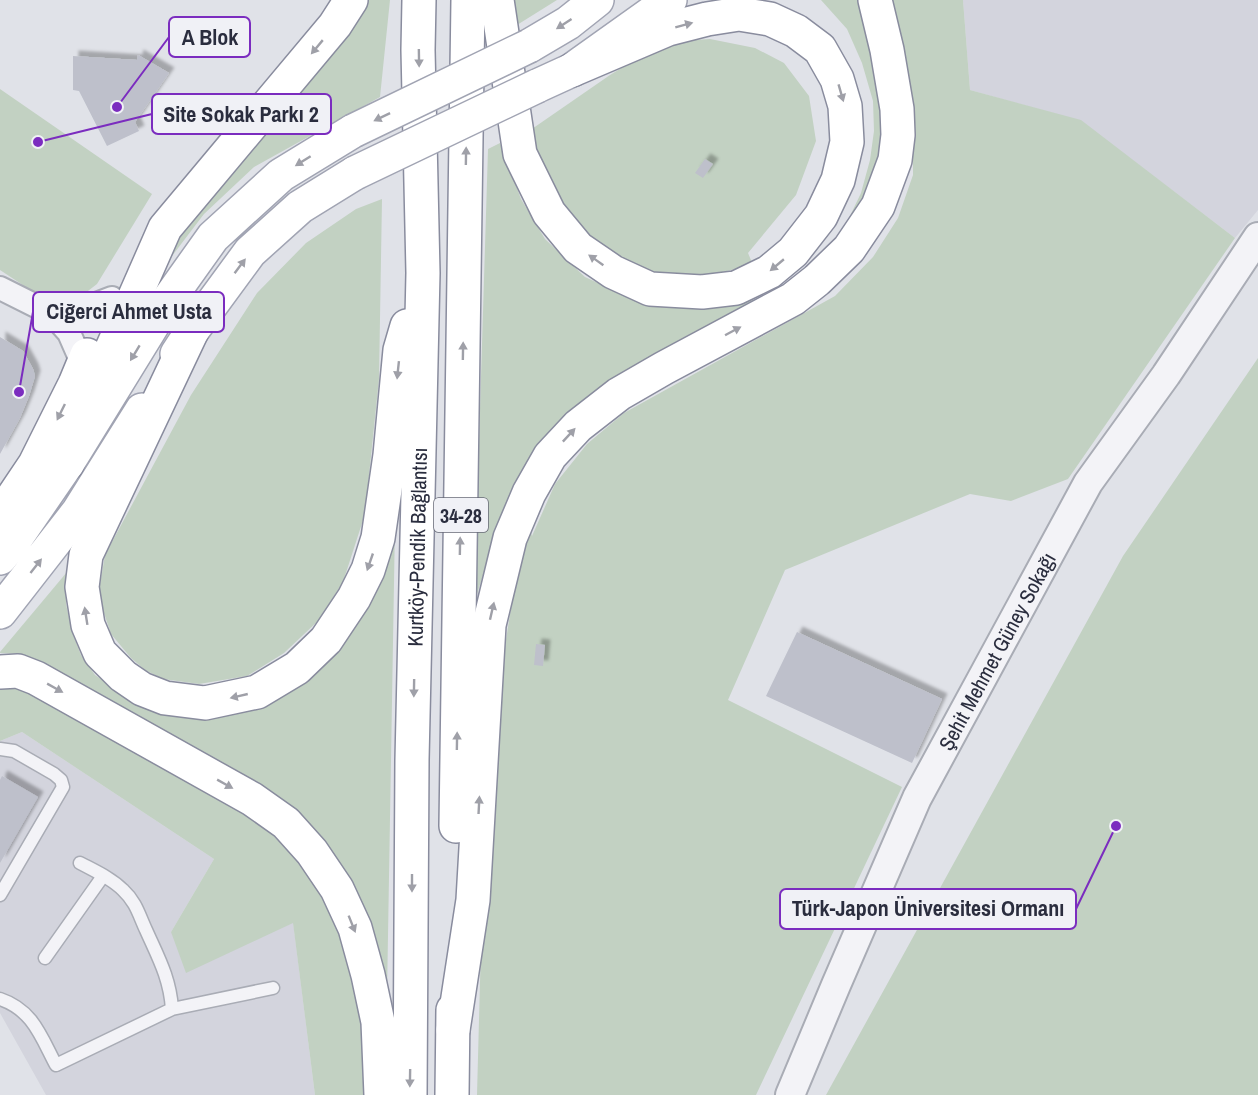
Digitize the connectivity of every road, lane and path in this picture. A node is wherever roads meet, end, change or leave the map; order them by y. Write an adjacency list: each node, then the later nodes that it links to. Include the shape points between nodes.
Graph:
1 (351, 0): 10 (main road, one-way to 10)
2 (419, 0): 12 (main road, Kurtköy-Pendik Bağlantısı / 34-28, one-way to 12)
3 (468, 0): 31 (main road, Kurtköy-Pendik Bağlantısı / 34-28, one-way to 3)
4 (496, 0): 9 (main road, one-way to 4, via 668,29 706,19 739,14 770,19 796,31 820,49 837,79 844,106 848,142 821,216 793,252 769,272 736,288 702,292 650,289 613,272 578,248 549,213 520,154)
5 (597, 0): 18 (main road, one-way to 18, bridge, via 529,46 353,131 281,175 213,237 166,303)
6 (653, 0): 9 (main road)
7 (670, 0): 9 (main road)
8 (875, 0): 31 (main road, one-way to 8, via 473,900 489,625 510,538 550,456 578,426 619,394 793,298 855,241 878,206 895,160 898,135 887,50)
9 (572, 70): 16 (main road, one-way to 9, bridge, via 250,252 300,207 355,173)
10 (280, 90): 14 (main road, via 165,206); 18 (main road, via 165,228)
11 (1258, 237): 35 (street, Şehit Mehmet Güney Sokağı, via 1088,483 917,798)
12 (423, 273): 16 (main road, one-way to 16, via 400,350 378,538 354,598 326,640 297,668 257,692 205,703 165,698 123,676 100,653 88,625 82,588 86,555); 33 (main road, Kurtköy-Pendik Bağlantısı / 34-28, one-way to 33, via 412,760)
13 (0, 288): 15 (street)
14 (112, 298): 15 (street, via 74,313); 17 (main road)
15 (52, 314): 17 (street, via 69,333)
16 (192, 331): 21 (main road, one-way to 16, via 78,512)
17 (82, 365): 19 (main road, one-way to 19, via 35,464)
18 (67, 464): 20 (main road)
19 (0, 516)
20 (0, 558)
21 (0, 612)
22 (0, 672): 32 (main road, one-way to 32, via 18,671 36,678 252,799 285,823 312,852 337,889 358,938 378,1022)
23 (0, 749): 26 (lane, via 15,751 54,774 63,787)
24 (80, 863): 25 (lane)
25 (104, 876): 27 (lane); 30 (lane, via 123,889 139,912 165,971)
26 (0, 895)
27 (45, 958)
28 (273, 988): 30 (lane)
29 (0, 999): 30 (lane, via 29,1017 56,1065)
30 (172, 1009)
31 (453, 1030): 34 (main road, Kurtköy-Pendik Bağlantısı / 34-28)
32 (381, 1095)
33 (410, 1095)
34 (452, 1095)
35 (790, 1095)

